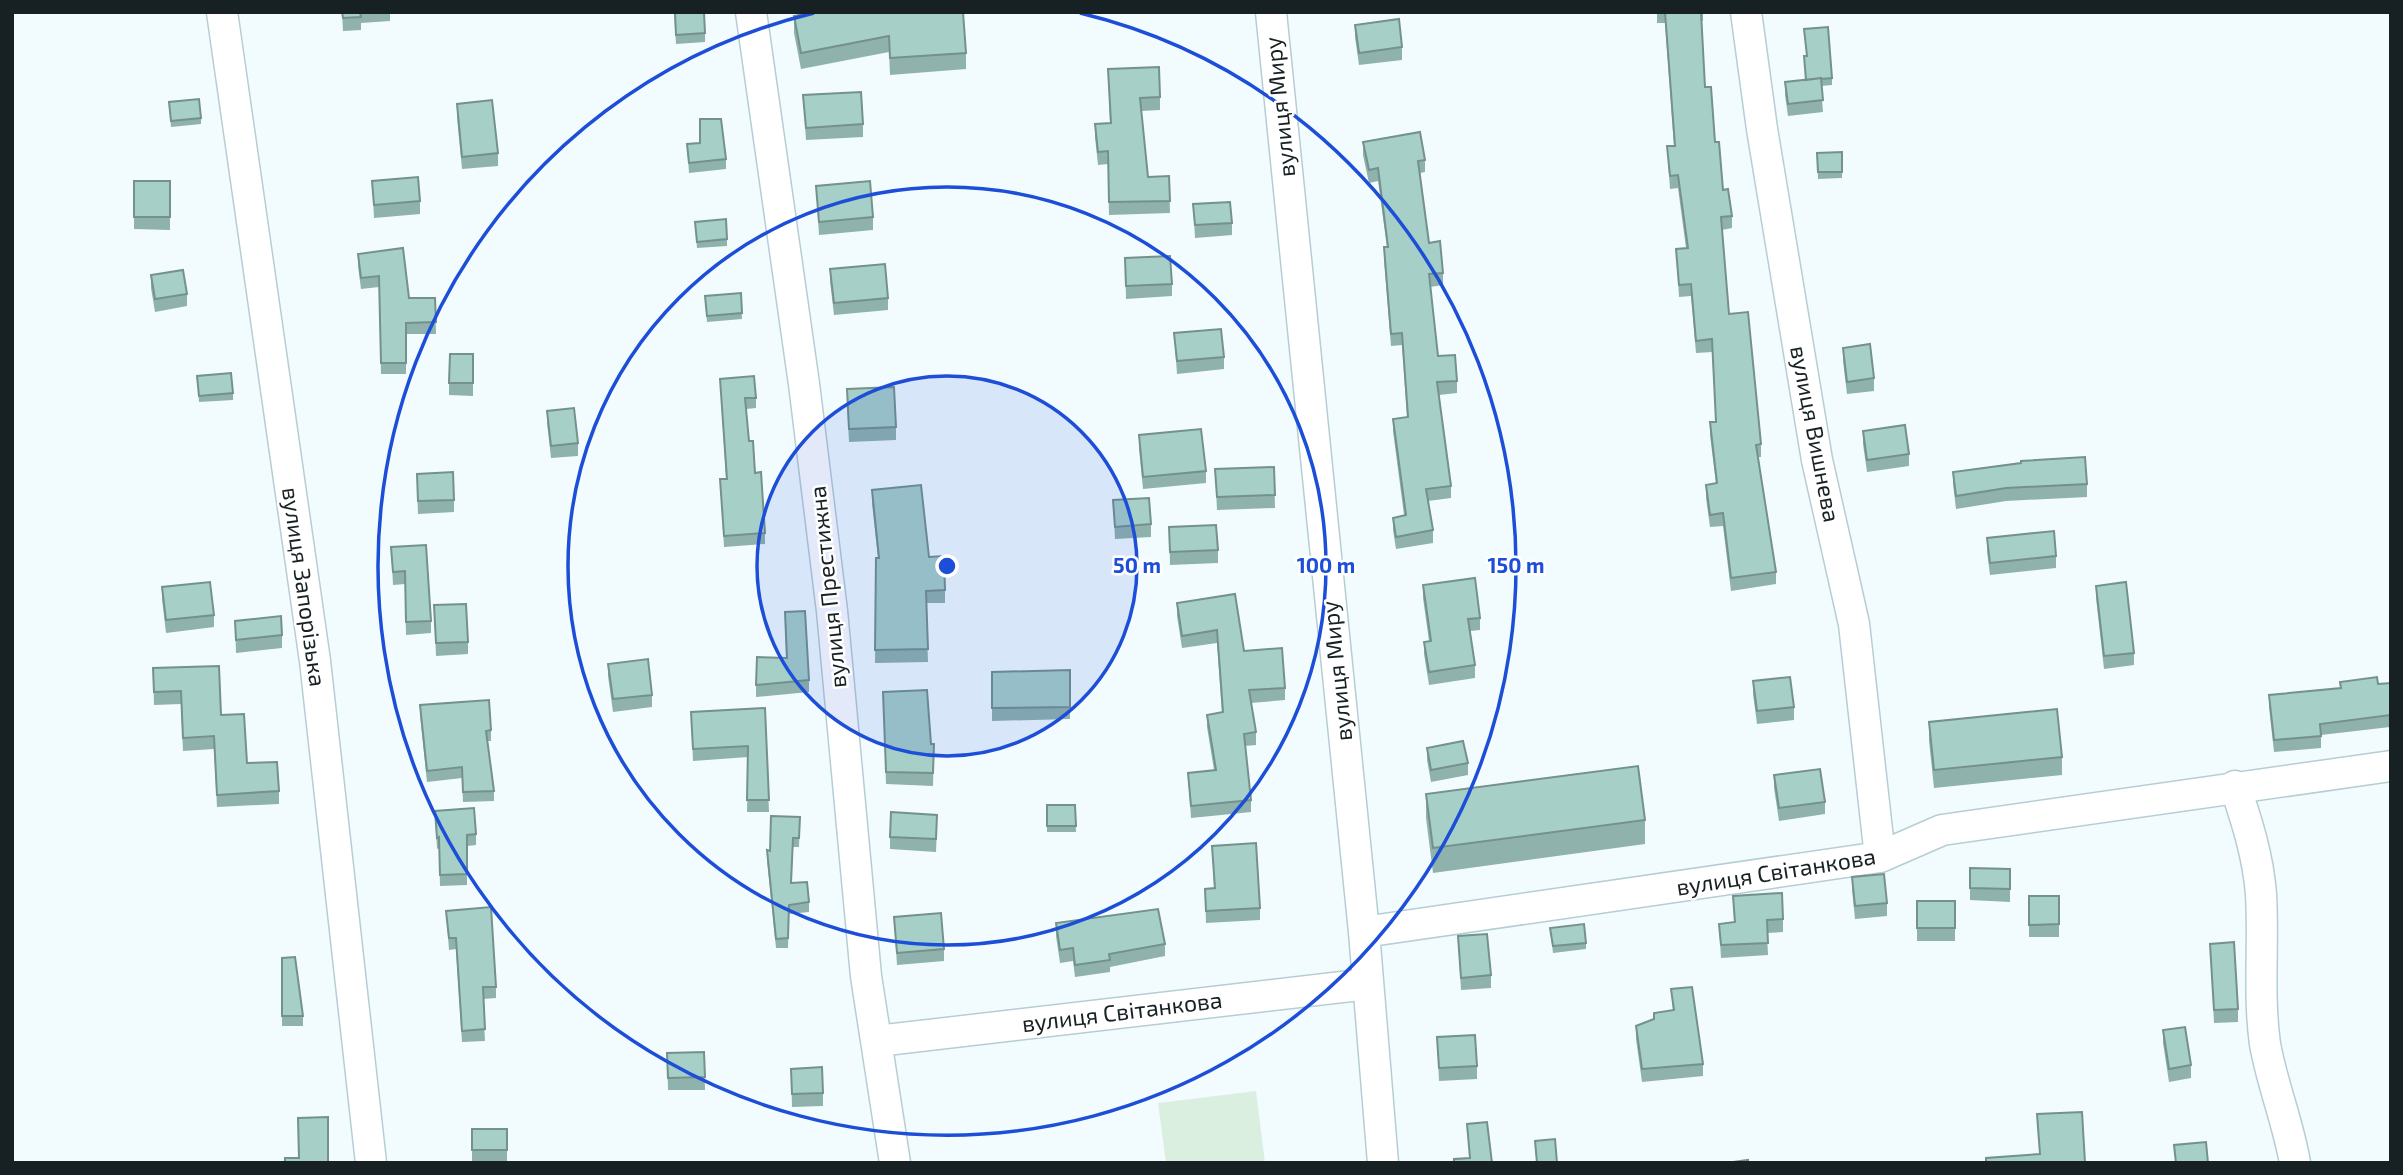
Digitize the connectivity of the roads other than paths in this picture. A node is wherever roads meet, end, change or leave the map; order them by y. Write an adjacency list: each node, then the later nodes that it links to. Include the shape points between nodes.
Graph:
1 (222, 12): 11 (street, вулиця Запорізька, via 315,661)
2 (751, 12): 10 (street, вулиця Престижна, via 804,384 830,598 866,976)
3 (1271, 12): 8 (street, вулиця Миру)
4 (1746, 12): 7 (street, вулиця Вишнева, via 1817,460 1854,624)
5 (2391, 766): 6 (street, вулиця Світанкова)
6 (2235, 786): 7 (street, вулиця Світанкова, via 1942,830); 14 (street, via 2255,845 2266,1045)
7 (1880, 857): 8 (street, вулиця Світанкова)
8 (1364, 932): 9 (street, вулиця Миру)
9 (1368, 984): 10 (street, вулиця Світанкова); 13 (street, вулиця Миру)
10 (877, 1041): 12 (street, вулиця Престижна)
11 (371, 1163)
12 (895, 1163)
13 (1383, 1163)
14 (2295, 1163)

